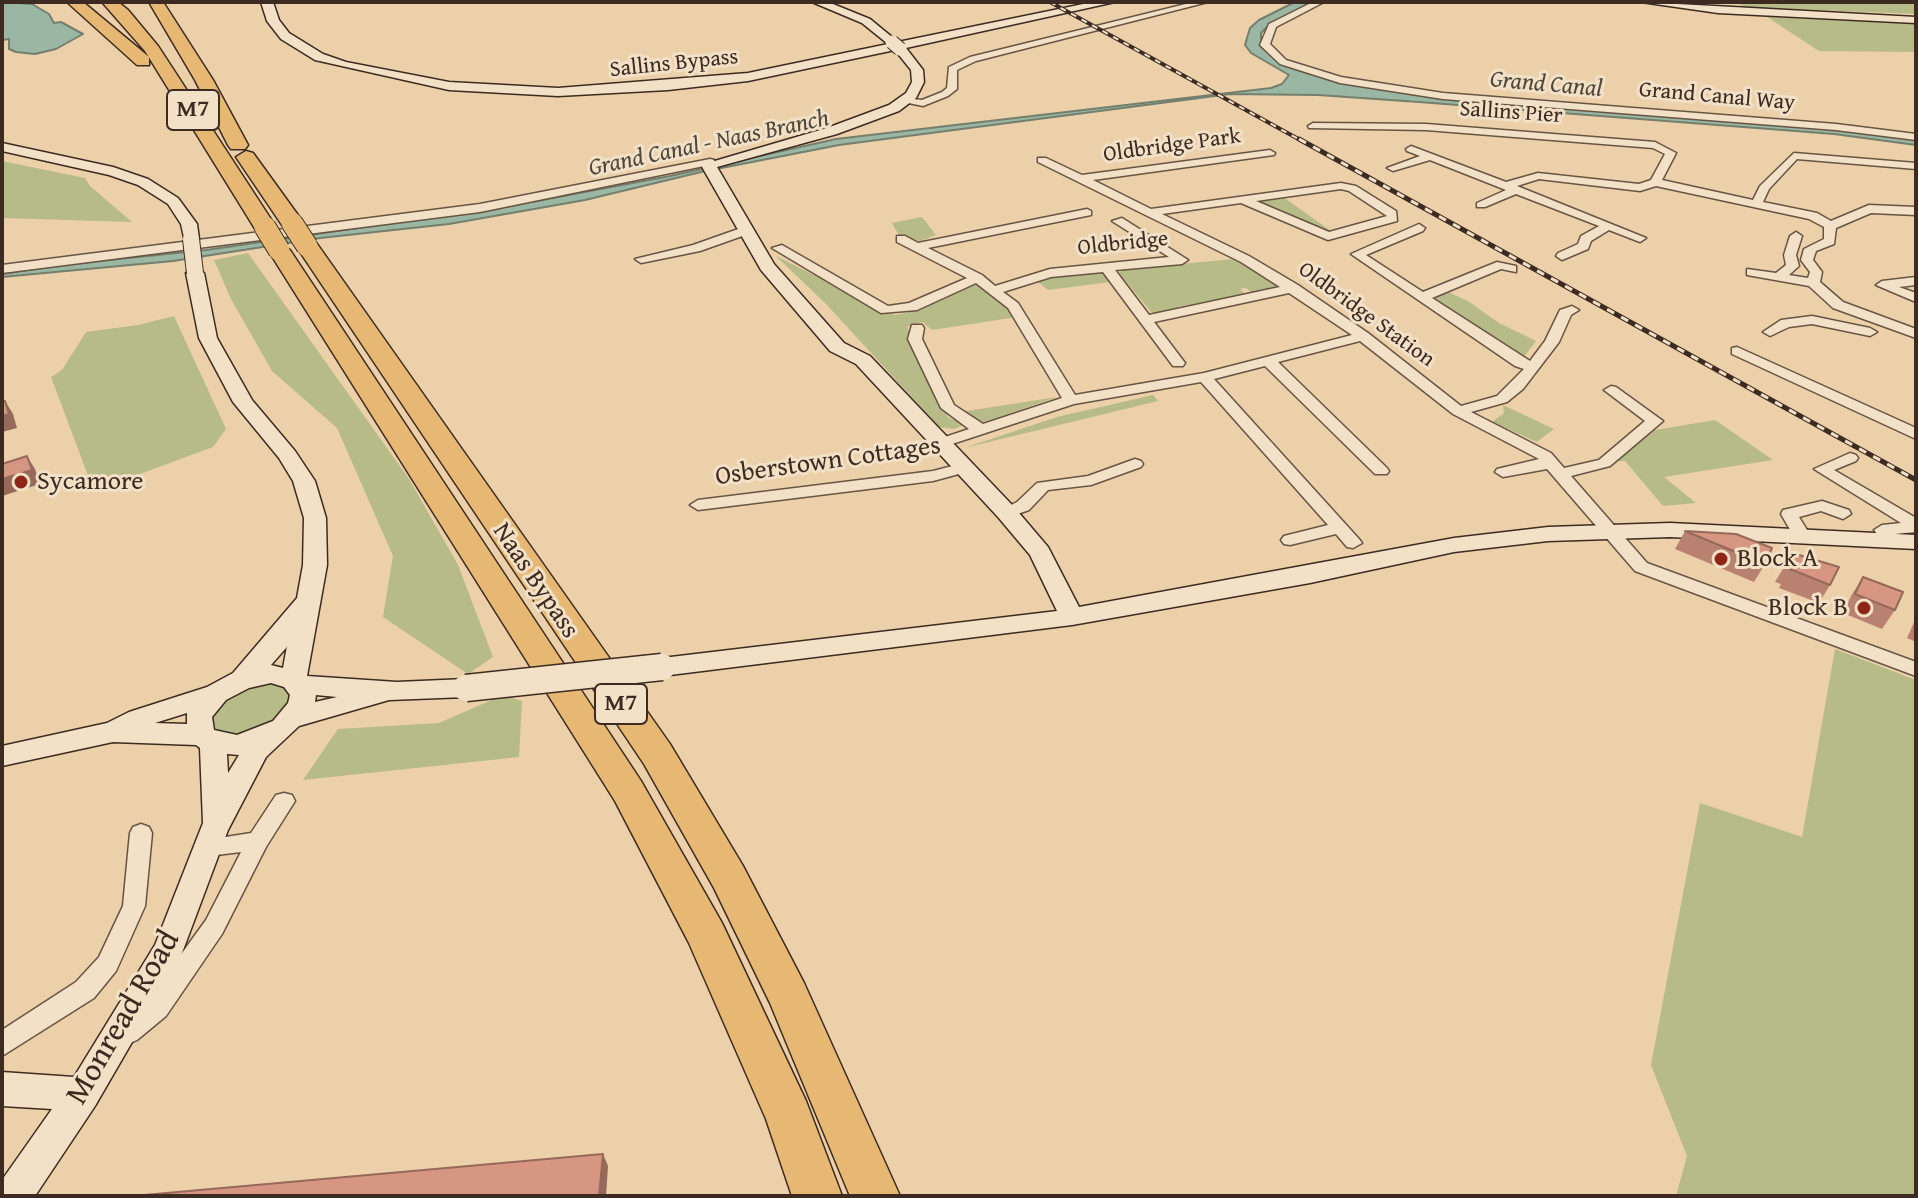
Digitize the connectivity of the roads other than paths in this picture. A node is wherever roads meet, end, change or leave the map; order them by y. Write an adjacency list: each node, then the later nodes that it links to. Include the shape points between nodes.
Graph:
1 (74, 2): 20 (highway, M7, via 150,68)
2 (109, 2): 20 (highway, Naas Bypass / M7, via 152,49)
3 (135, 2): 18 (highway, Naas Bypass / M7, via 220,111)
4 (156, 2): 18 (highway, M7)
5 (267, 2): 9 (main road, Sallins Bypass, via 285,36 343,65 449,86 558,92 748,77)
6 (277, 2): 8 (main road, Sallins Bypass, via 295,34 354,63 433,80 540,88 638,85 766,70)
7 (818, 2): 14 (main road, via 866,21 914,64 919,78)
8 (1088, 2)
9 (1109, 2)
10 (1204, 2): 14 (street, via 963,62 952,69 952,89 945,94 923,103)
11 (1320, 2): 16 (street, Grand Canal Way, via 1272,26 1265,45 1283,62 1340,80 1443,96)
12 (1647, 2): 13 (main road)
13 (1916, 20)
14 (904, 101): 24 (main road, via 832,131)
15 (1312, 126): 31 (street, Sallins Pier, via 1426,127 1655,145 1671,153)
16 (1916, 137)
17 (2, 147): 101 (main road, bridge, via 143,182 173,201 189,224 208,338 243,402 288,455 310,497 316,551)
18 (240, 148): 45 (highway, Naas Bypass / M7)
19 (1411, 149): 22 (street)
20 (220, 151): 45 (highway, Naas Bypass / M7)
21 (1270, 153): 28 (street, Oldbridge Park)
22 (1430, 157): 26 (street); 32 (street)
23 (1042, 160): 28 (street, Oldbridge Park)
24 (711, 166): 43 (main road); 54 (street, via 480,208)
25 (1916, 166): 34 (street, via 1794,156)
26 (1393, 168)
27 (1554, 172): 29 (street)
28 (1079, 179): 38 (street, Oldbridge Park)
29 (1584, 179): 30 (street); 31 (street, via 1643,188); 32 (street, via 1538,176)
30 (1638, 179)
31 (1655, 182): 34 (street)
32 (1511, 188): 35 (street); 40 (street)
33 (1242, 199): 33 (street, via 1328,236 1393,218 1347,186); 38 (street)
34 (1757, 203): 41 (street, via 1813,216)
35 (1481, 205)
36 (1916, 211): 41 (street, via 1869,209)
37 (1087, 213): 48 (street, Oldbridge)
38 (1148, 213): 52 (street, Oldbridge Park)
39 (1118, 221): 53 (street, Oldbridge, via 1189,259)
40 (1608, 226): 46 (street); 50 (street)
41 (1830, 226): 60 (street, via 1830,241 1810,249)
42 (1419, 228): 63 (street, Oldbridge Station, via 1357,254)
43 (744, 231): 51 (street); 83 (main road, via 837,347 863,360)
44 (1796, 236): 58 (street, via 1790,255 1793,266)
45 (286, 237): 121 (highway, Naas Bypass / M7, via 628,791 707,936 789,1117); 122 (highway, Naas Bypass / M7, via 657,754 729,878 789,997)
46 (1640, 238)
47 (901, 239): 48 (street)
48 (916, 247): 57 (street)
49 (778, 248): 57 (street, via 886,310 912,307)
50 (1562, 256)
51 (641, 259)
52 (1245, 259): 61 (street, Oldbridge Station)
53 (1107, 268): 62 (street, Oldbridge, via 1030,276); 66 (street)
54 (2, 269)
55 (1512, 269): 63 (street, Oldbridge Station, via 1501,265)
56 (1752, 272): 58 (street)
57 (977, 278): 62 (street)
58 (1777, 278): 60 (street)
59 (1916, 281): 64 (street, via 1882,285)
60 (1813, 283): 67 (street)
61 (1293, 288): 66 (street); 71 (street, Oldbridge Station)
62 (995, 290): 79 (street, via 1013,306)
63 (1425, 296): 76 (street, Oldbridge Station)
64 (1916, 298)
65 (1572, 310): 76 (street, via 1565,313 1562,327)
66 (1147, 319): 75 (street)
67 (1875, 326): 69 (street, via 1812,320 1786,323); 70 (street); 72 (street, via 1864,340)
68 (917, 328): 81 (street, via 915,339 948,408)
69 (1770, 332)
70 (1916, 334)
71 (1363, 336): 74 (street); 80 (street, Oldbridge Station)
72 (1873, 347)
73 (1737, 351): 82 (street, via 1878,422)
74 (1268, 361): 77 (street); 88 (street)
75 (1178, 363)
76 (1532, 367): 80 (street, via 1502,399)
77 (1204, 377): 79 (street); 94 (street)
78 (1611, 390): 87 (street, via 1655,421 1604,463)
79 (1071, 400): 81 (street)
80 (1458, 411): 87 (street, Oldbridge Station, via 1545,456)
81 (978, 428): 83 (street)
82 (1916, 434)
83 (941, 443): 86 (main road)
84 (1850, 458): 93 (street, via 1822,469)
85 (1135, 464): 91 (street, via 1091,480 1043,486 1023,506)
86 (964, 468): 90 (street, Osberstown Cottages); 91 (main road)
87 (1557, 468): 89 (street); 95 (street, Oldbridge Station)
88 (1381, 471)
89 (1503, 472)
90 (698, 505)
91 (1006, 512): 102 (main road, via 1040,552)
92 (1843, 514): 96 (street, via 1822,506 1789,514)
93 (1916, 526): 98 (street, via 1882,530)
94 (1339, 528): 97 (street); 100 (street)
95 (1609, 531): 96 (main road); 102 (main road, via 1454,545); 103 (street, Oldbridge Station, via 1641,567)
96 (1803, 538): 98 (main road)
97 (1290, 540)
98 (1892, 542): 99 (main road)
99 (1916, 542)
100 (1353, 543)
101 (306, 600): 104 (main road); 105 (main road)
102 (1072, 617): 106 (main road, bridge, via 662,667)
103 (1916, 669)
104 (242, 680): 105 (main road, via 271,674); 107 (main road)
105 (296, 682): 106 (main road); 108 (main road, via 303,694 301,706)
106 (397, 691): 108 (main road)
107 (217, 693): 109 (main road); 110 (main road, Monread Road, via 199,715)
108 (287, 723): 110 (main road, via 239,745); 114 (main road, Monread Road, via 256,750)
109 (113, 732): 110 (main road); 111 (main road)
110 (207, 739): 114 (main road, Monread Road)
111 (2, 756)
112 (284, 801): 115 (street)
113 (141, 833): 116 (street, via 134,906 108,964 85,990)
114 (211, 838): 115 (street); 117 (main road, Monread Road, via 168,951)
115 (258, 841): 117 (street, via 214,927 157,1008)
116 (2, 1044)
117 (107, 1049): 119 (main road, Monread Road)
118 (2, 1089): 119 (main road)
119 (83, 1094): 120 (main road, Monread Road)
120 (13, 1196)
121 (817, 1196)
122 (875, 1196)

